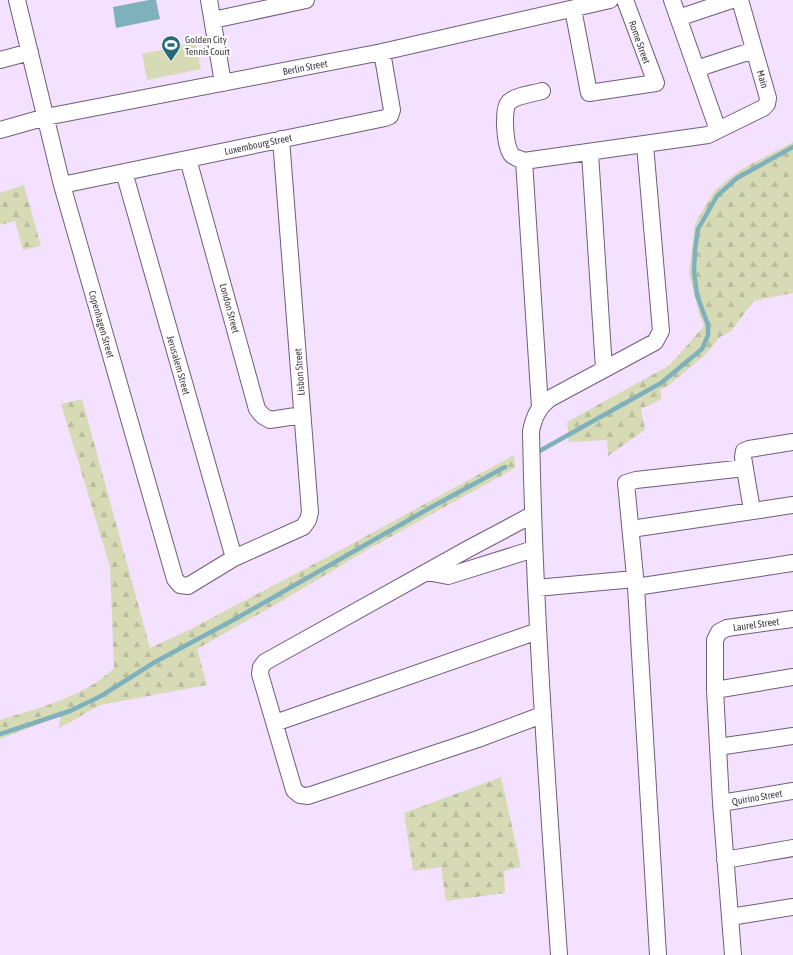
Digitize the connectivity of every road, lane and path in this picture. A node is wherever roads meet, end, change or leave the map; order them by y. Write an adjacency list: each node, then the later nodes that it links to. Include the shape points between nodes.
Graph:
1 (17, 0): 13 (street, Copenhagen Street)
2 (209, 0): 11 (street)
3 (306, 0): 11 (street)
4 (610, 0): 9 (street, Berlin Street)
5 (625, 0): 9 (street, Rome Street, via 656,83 590,93)
6 (672, 0): 10 (street)
7 (732, 0): 10 (street)
8 (740, 0): 12 (street, Main)
9 (573, 9): 14 (street, Berlin Street)
10 (678, 18): 16 (street)
11 (212, 20): 17 (street)
12 (754, 50): 16 (street); 21 (street, Main, via 768,98 767,104 764,108)
13 (30, 52): 15 (street); 19 (street, Copenhagen Street)
14 (382, 52): 17 (street, Berlin Street); 22 (street, Luxembourg Street, via 392,110 390,116)
15 (0, 60)
16 (696, 69): 21 (street)
17 (224, 83): 19 (street, Berlin Street)
18 (542, 91): 26 (street, via 517,97 506,105 505,121 510,153)
19 (46, 117): 20 (street, Berlin Street); 28 (street, Copenhagen Street)
20 (0, 130)
21 (718, 130): 23 (street, via 708,135)
22 (282, 140): 25 (street, Luxembourg Street); 31 (street, Lisbon Street)
23 (646, 145): 24 (street); 29 (street, via 661,331 655,342)
24 (590, 153): 26 (street); 29 (street)
25 (188, 159): 27 (street, Luxembourg Street); 31 (street, London Street, via 257,409 270,420)
26 (524, 161): 30 (street)
27 (124, 172): 28 (street, Luxembourg Street); 39 (street, Jerusalem Street)
28 (62, 185): 39 (street, Copenhagen Street, via 175,579 180,585 188,586)
29 (604, 369): 30 (street)
30 (540, 407): 36 (street, via 531,431)
31 (302, 415): 39 (street, Lisbon Street, via 310,512 308,520 303,527)
32 (793, 442): 33 (street, via 744,451)
33 (745, 468): 35 (street); 37 (street, via 626,482)
34 (793, 504): 35 (street)
35 (752, 510): 37 (street)
36 (532, 515): 38 (street); 41 (street)
37 (631, 529): 42 (street)
38 (534, 549): 41 (street, via 448,576); 43 (street)
39 (234, 558)
40 (793, 563): 42 (street)
41 (426, 572): 49 (street, via 265,662 260,674)
42 (636, 583): 43 (street); 59 (street)
43 (536, 588): 45 (street)
44 (793, 619): 47 (street, Laurel Street, via 727,628 719,632 715,640)
45 (538, 631): 48 (street); 49 (street)
46 (793, 677): 47 (street)
47 (715, 690): 51 (street)
48 (542, 715): 49 (street, via 308,796 300,795 294,790); 58 (street)
49 (275, 723)
50 (793, 736): 51 (street)
51 (718, 747): 53 (street)
52 (793, 791): 53 (street, Quirino Street)
53 (721, 803): 55 (street)
54 (793, 848): 55 (street)
55 (725, 860): 57 (street)
56 (793, 907): 57 (street)
57 (730, 917): 60 (street)
58 (559, 955)
59 (658, 955)
60 (733, 955)

